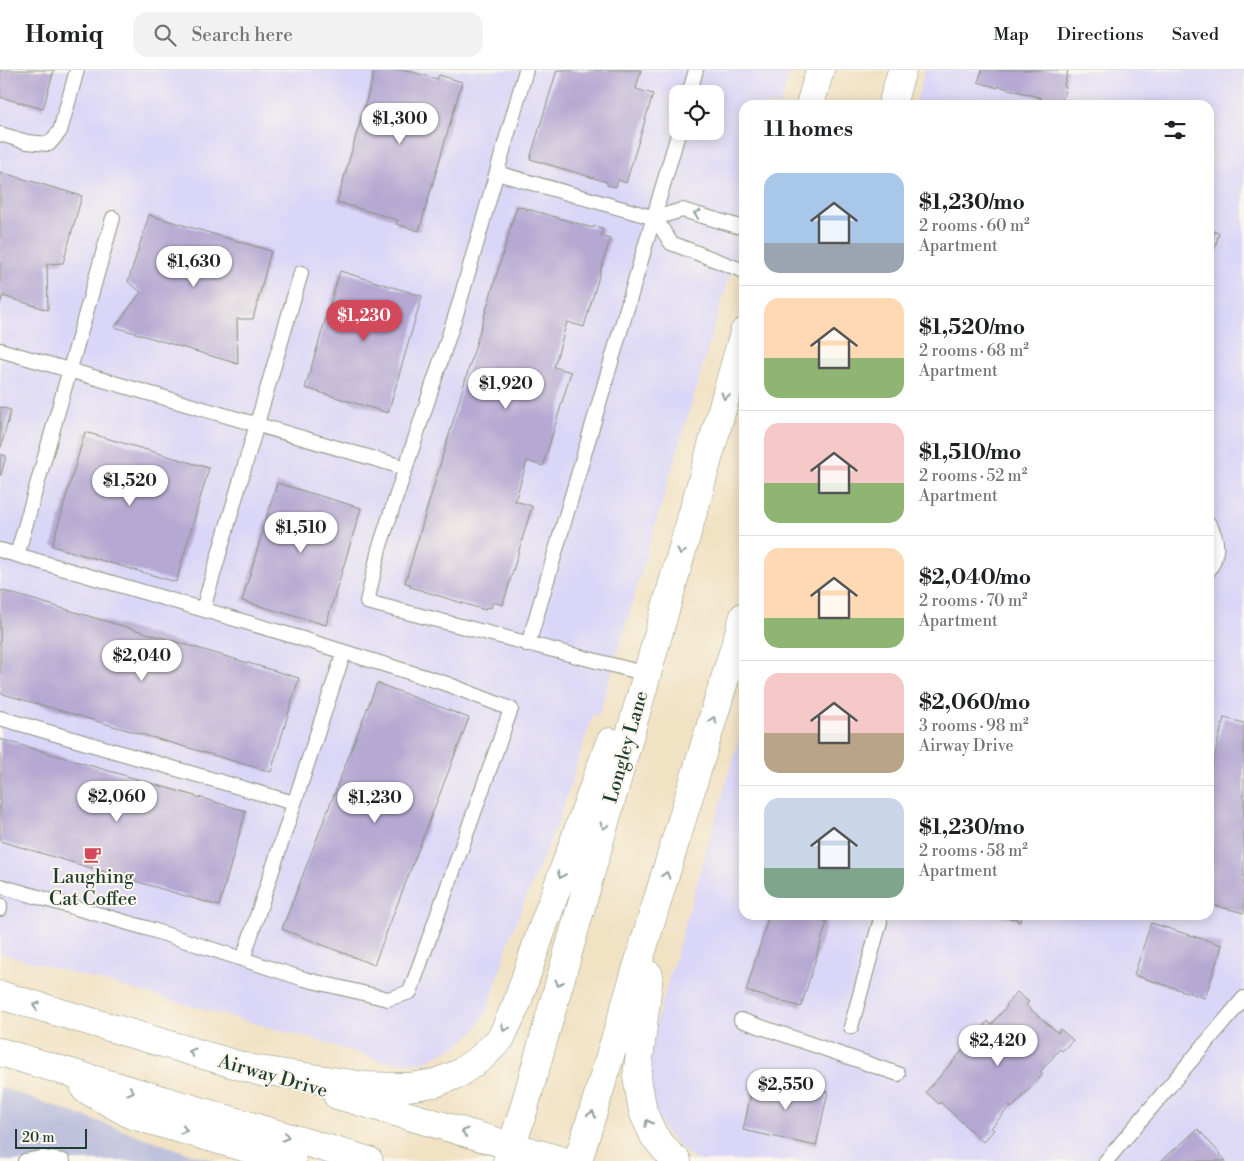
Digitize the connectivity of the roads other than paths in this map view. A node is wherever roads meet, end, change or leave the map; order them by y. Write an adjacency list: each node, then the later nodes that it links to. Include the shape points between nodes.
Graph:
1 (77, 70): 9 (lane, via 60,131 49,144)
2 (526, 70): 11 (lane)
3 (696, 70): 6 (lane)
4 (820, 70): 7 (main road)
5 (902, 70): 8 (main road)
6 (692, 85)
7 (811, 100)
8 (893, 100)
9 (0, 134)
10 (677, 140): 13 (lane)
11 (497, 173): 13 (lane); 21 (lane, via 458,308)
12 (113, 218): 19 (lane)
13 (655, 218): 14 (lane, one-way to 13, via 682,210); 15 (lane, via 670,243); 28 (lane)
14 (739, 227)
15 (739, 269)
16 (301, 273): 20 (lane)
17 (0, 350): 19 (lane)
18 (739, 350): 30 (main road, Longley Lane, one-way to 30)
19 (70, 370): 20 (lane); 24 (lane)
20 (257, 424): 21 (lane); 26 (lane)
21 (406, 468): 28 (lane, via 379,549 367,602)
22 (1214, 532): 25 (lane, via 1218,547)
23 (0, 550): 24 (lane)
24 (18, 555): 26 (lane)
25 (1214, 561)
26 (203, 609): 29 (lane)
27 (739, 633): 34 (main road, one-way to 27)
28 (528, 644): 30 (lane)
29 (344, 652): 32 (lane); 36 (lane, via 447,684 511,709 410,992 388,999 304,979)
30 (645, 681): 42 (main road, one-way to 42, via 616,726 517,1003 501,1038 482,1057 458,1074 435,1083 409,1087 366,1086); 45 (main road, Longley Lane, one-way to 45)
31 (0, 718): 32 (lane)
32 (294, 803): 36 (lane)
33 (0, 886): 36 (lane)
34 (656, 908): 51 (main road, one-way to 34); 52 (main road, one-way to 34, via 654,1136 643,1112 638,1077)
35 (880, 922): 40 (lane)
36 (243, 959)
37 (0, 996): 42 (main road, Airway Drive, one-way to 37)
38 (1244, 998): 53 (lane)
39 (741, 1020): 44 (lane)
40 (851, 1027)
41 (0, 1052): 43 (main road)
42 (247, 1068): 45 (main road, Airway Drive, one-way to 42)
43 (63, 1070): 49 (main road, one-way to 49, via 82,1088 132,1115); 50 (main road, one-way to 50)
44 (898, 1074)
45 (510, 1153): 46 (main road, Airway Drive)
46 (554, 1158)
47 (25, 1161): 48 (lane, via 43,1158)
48 (62, 1161)
49 (292, 1161)
50 (369, 1161)
51 (578, 1161)
52 (678, 1161)
53 (1106, 1161)

